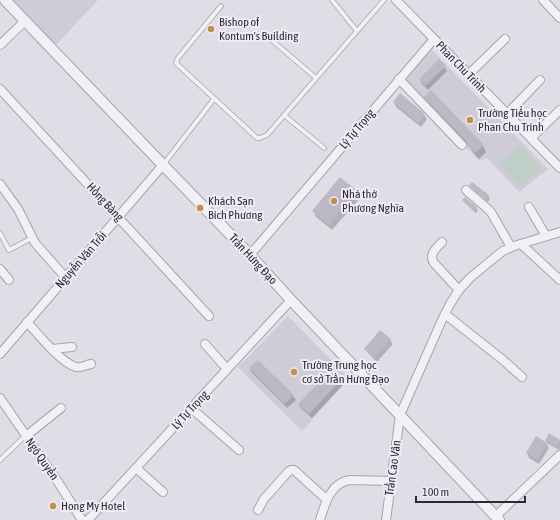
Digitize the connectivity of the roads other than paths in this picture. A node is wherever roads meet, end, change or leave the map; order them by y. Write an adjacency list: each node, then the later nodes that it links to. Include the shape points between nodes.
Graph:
1 (5, 0): 8 (street, Trần Hưng Đạo)
2 (332, 0): 9 (lane)
3 (384, 0): 9 (lane)
4 (396, 0): 11 (street, Phan Chu Trinh)
5 (543, 0): 7 (street)
6 (221, 6): 19 (lane, via 176,63)
7 (560, 18)
8 (25, 21): 13 (street); 26 (street, Trần Hưng Đạo)
9 (357, 31): 15 (lane)
10 (267, 36): 15 (lane)
11 (434, 39): 14 (street, Phan Chu Trinh); 16 (street, Lý Tự Trọng)
12 (505, 39): 14 (street)
13 (0, 45)
14 (469, 74): 21 (street, Phan Chu Trinh)
15 (316, 78): 22 (lane)
16 (399, 79): 24 (street); 39 (street, Lý Tự Trọng)
17 (540, 80): 21 (street)
18 (0, 89): 31 (street, Hồng Bàng)
19 (214, 99): 22 (lane, via 257,138 267,135); 26 (lane)
20 (560, 110): 23 (street)
21 (507, 114): 23 (street, Phan Chu Trinh)
22 (284, 115): 25 (lane)
23 (531, 138): 27 (street, Phan Chu Trinh)
24 (462, 145)
25 (324, 148)
26 (163, 166): 31 (street, Nguyễn Văn Trỗi); 39 (street, Trần Hưng Đạo)
27 (560, 168)
28 (0, 184): 35 (street, via 18,209)
29 (466, 190): 38 (street, via 489,210)
30 (529, 207): 34 (street)
31 (118, 217): 41 (street, Nguyễn Văn Trỗi); 47 (street, Hồng Bàng)
32 (560, 232): 34 (street, Trần Cao Vân)
33 (0, 233): 35 (lane, via 9,250)
34 (546, 236): 37 (street, Trần Cao Vân)
35 (32, 238): 41 (street)
36 (442, 242): 44 (street, via 432,253 432,259)
37 (521, 244): 38 (street, Trần Cao Vân); 43 (street)
38 (511, 247): 44 (street, Trần Cao Vân, via 494,258)
39 (250, 255): 45 (street, Trần Hưng Đạo)
40 (0, 269): 42 (street)
41 (66, 278): 48 (street, Nguyễn Văn Trỗi)
42 (9, 280)
43 (560, 280)
44 (459, 290): 46 (street, Trần Cao Vân)
45 (291, 300): 54 (street, Lý Tự Trọng); 59 (street, Trần Hưng Đạo)
46 (445, 314): 55 (street); 59 (street, Trần Cao Vân)
47 (209, 316)
48 (27, 322): 51 (street); 52 (street, Nguyễn Văn Trỗi)
49 (205, 344): 54 (street)
50 (72, 347): 51 (street)
51 (52, 349): 53 (street, via 69,364 77,367)
52 (0, 354)
53 (91, 364)
54 (227, 369): 58 (street, Lý Tự Trọng)
55 (522, 377)
56 (0, 398): 60 (street, Ngô Quyền)
57 (61, 408): 60 (street)
58 (191, 408): 61 (street); 64 (street, Lý Tự Trọng)
59 (400, 415): 65 (street, Trần Cao Vân); 69 (street, Trần Hưng Đạo)
60 (26, 436): 63 (lane); 70 (street, Ngô Quyền)
61 (239, 450)
62 (560, 455): 69 (street)
63 (0, 460)
64 (136, 468): 66 (street); 71 (street, Lý Tự Trọng)
65 (391, 481): 67 (street, via 345,481); 73 (street, Trần Cao Vân)
66 (163, 492)
67 (326, 499): 68 (street, via 291,470 264,499); 72 (street)
68 (258, 510)
69 (498, 518)
70 (82, 520)
71 (88, 520)
72 (320, 520)
73 (386, 520)

